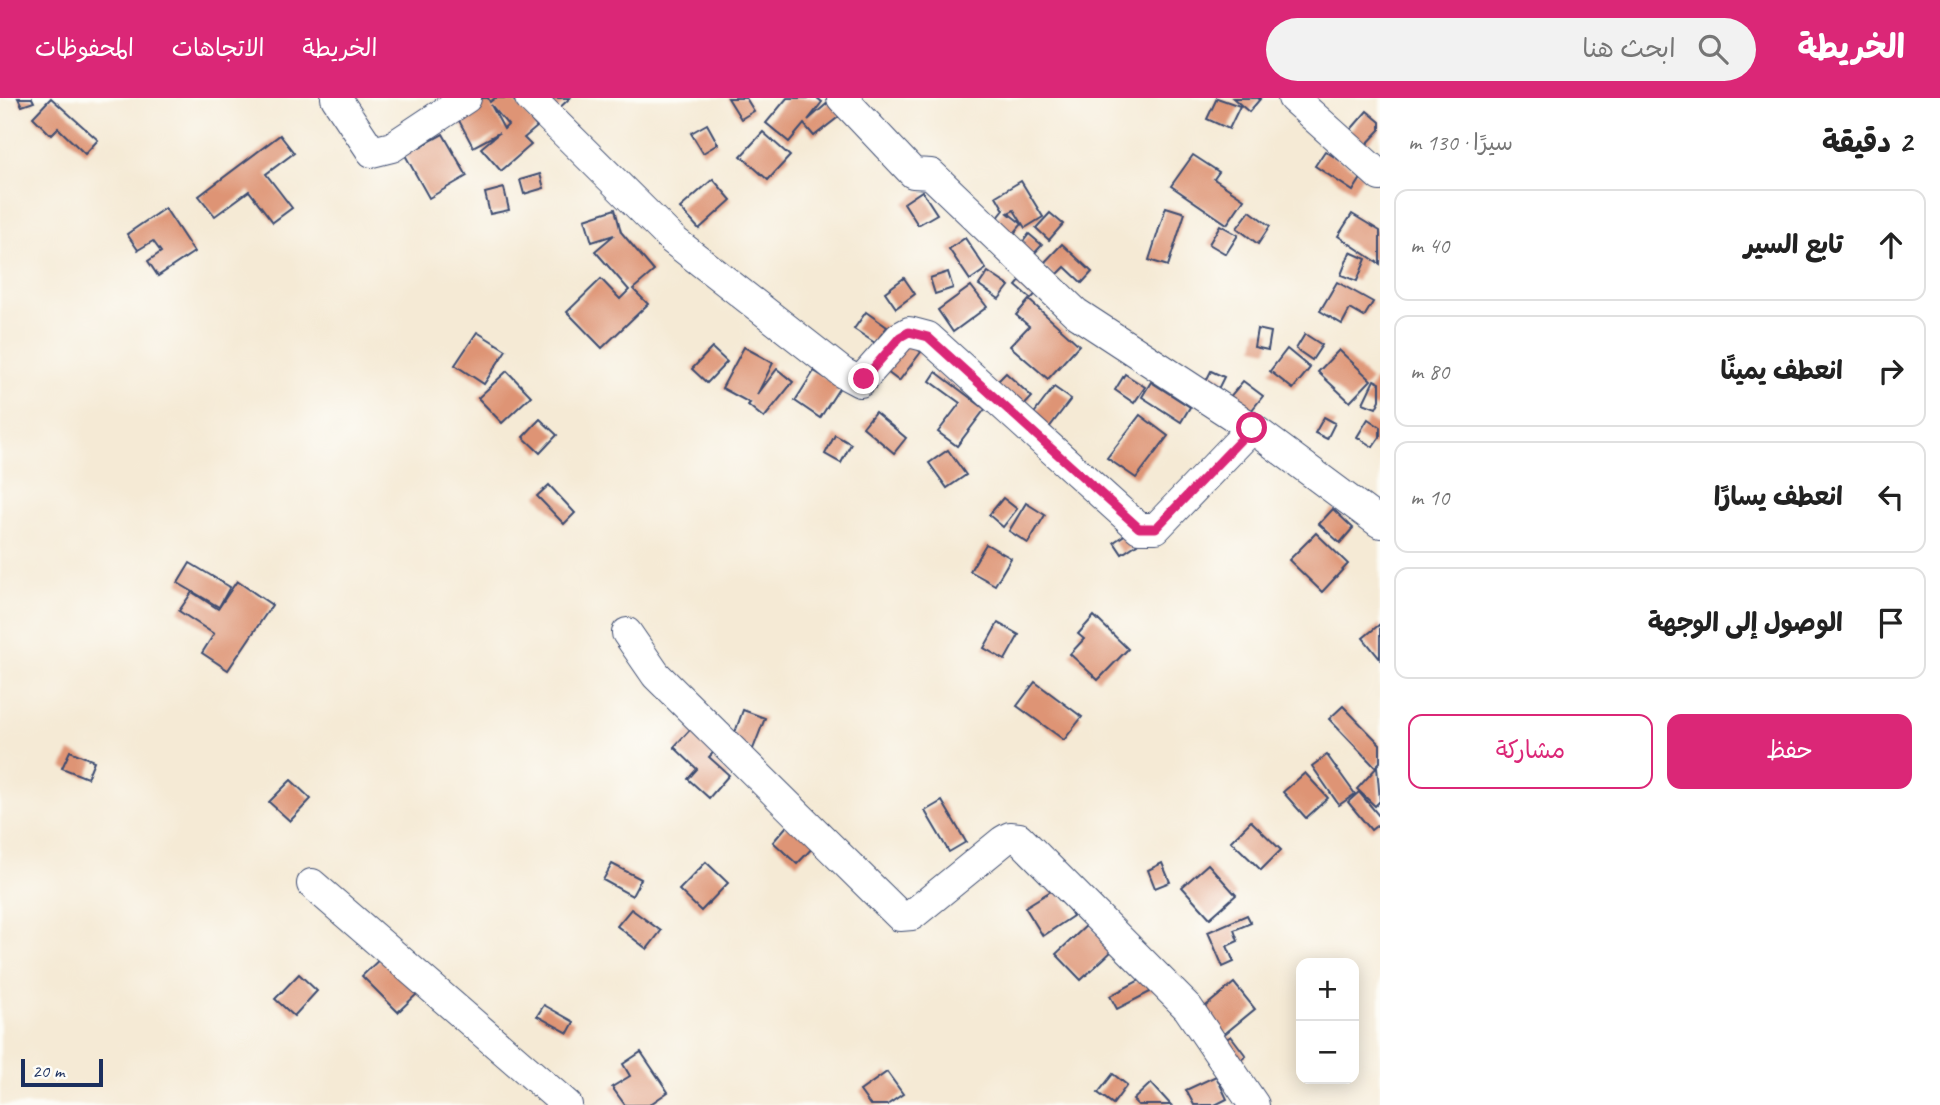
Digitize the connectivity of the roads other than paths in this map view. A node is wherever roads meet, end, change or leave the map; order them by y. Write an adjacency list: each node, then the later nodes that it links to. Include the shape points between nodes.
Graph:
1 (335, 98): 2 (street, via 367,147 380,152)
2 (466, 98)
3 (530, 98): 7 (street, via 673,240 843,373 860,382 900,337 909,332 928,337 1139,528 1156,528)
4 (842, 98): 7 (street, via 913,173 931,174 1076,313)
5 (1293, 98): 6 (street)
6 (1380, 176)
7 (1252, 428): 8 (street)
8 (1380, 523)
9 (627, 633): 12 (street, via 656,675 900,916 912,915 1003,841 1019,838 1188,1008)
10 (312, 884): 11 (street)
11 (567, 1105)
12 (1254, 1105)

